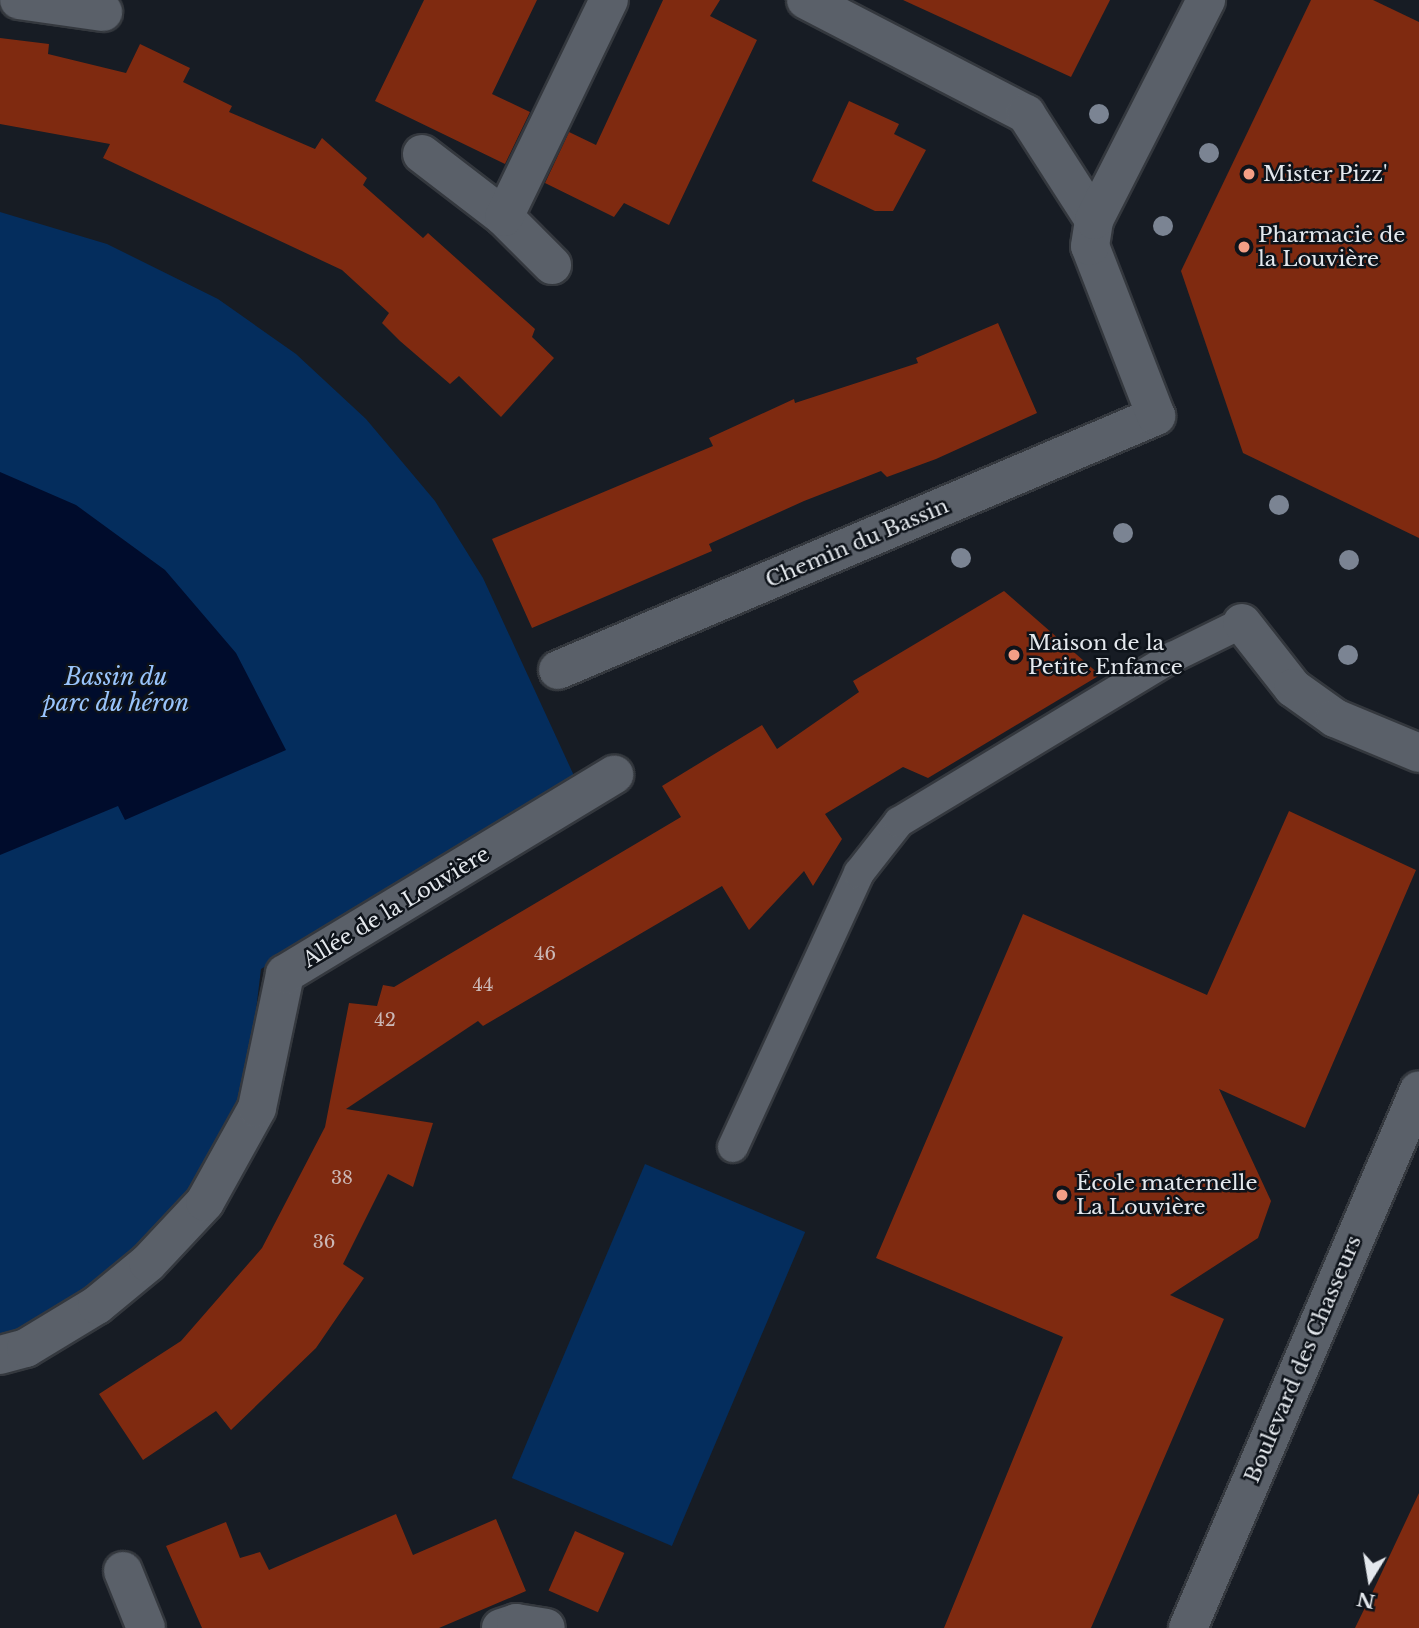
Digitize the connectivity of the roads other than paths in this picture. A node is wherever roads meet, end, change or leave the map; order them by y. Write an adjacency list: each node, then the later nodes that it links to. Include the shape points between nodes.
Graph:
1 (19, 0): 5 (street)
2 (609, 0): 7 (street)
3 (806, 0): 8 (street, via 1026,114)
4 (1206, 0): 8 (street)
5 (103, 12)
6 (422, 154): 7 (street)
7 (504, 217): 9 (street)
8 (1094, 220): 11 (street, Chemin du Bassin, via 1090,246 1094,265 1156,416)
9 (552, 265)
10 (1242, 623): 12 (street, via 1293,688 1335,718); 15 (lane, via 1173,657 899,822 859,873)
11 (558, 670)
12 (1419, 753)
13 (614, 775): 16 (street, Allée de la Louvière, via 285,974 257,1108 205,1202 148,1263 97,1305 26,1349)
14 (1419, 1090): 21 (street, Boulevard des Chasseurs)
15 (733, 1147)
16 (0, 1355)
17 (123, 1571): 18 (street)
18 (146, 1628)
19 (501, 1628): 20 (street, via 524,1623)
20 (546, 1628)
21 (1188, 1628)

